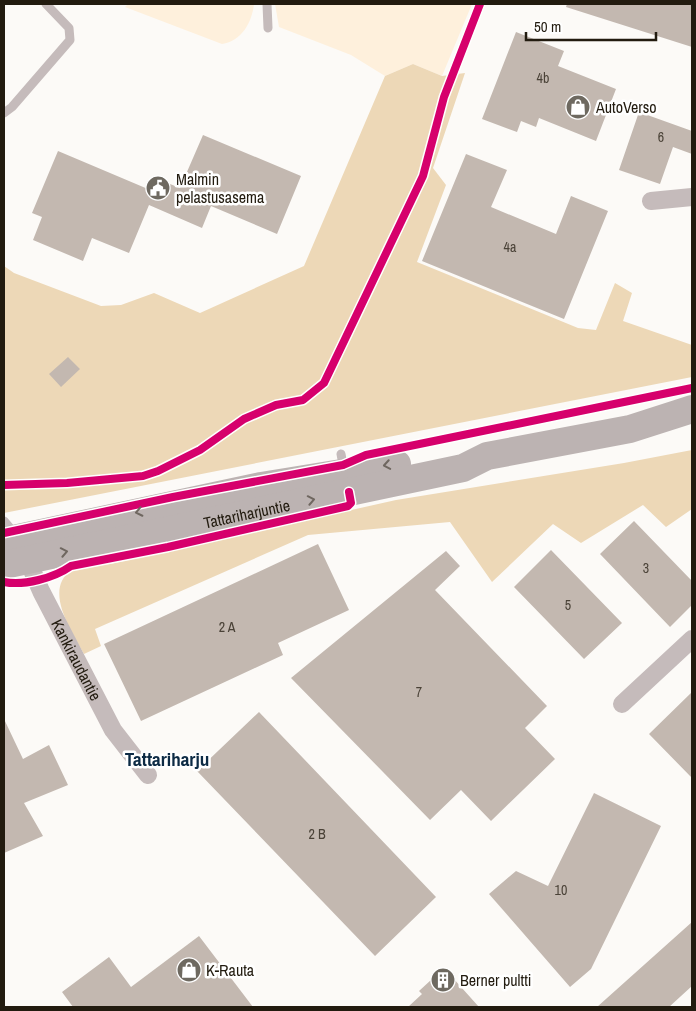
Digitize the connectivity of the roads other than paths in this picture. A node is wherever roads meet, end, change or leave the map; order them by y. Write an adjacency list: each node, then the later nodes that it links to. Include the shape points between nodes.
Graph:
1 (46, 4): 4 (lane, via 69,28 70,40)
2 (267, 4): 3 (lane)
3 (268, 28)
4 (4, 113)
5 (692, 197): 6 (street)
6 (651, 201)
7 (692, 408): 9 (main road, Tattariharjuntie)
8 (692, 427): 9 (main road, Tattariharjuntie)
9 (630, 429): 10 (main road, Tattariharjuntie, via 487,456 463,468 345,473 261,486)
10 (11, 545): 13 (street, Kankiraudantie, via 113,730)
11 (692, 638): 12 (street)
12 (622, 704)
13 (148, 775)

